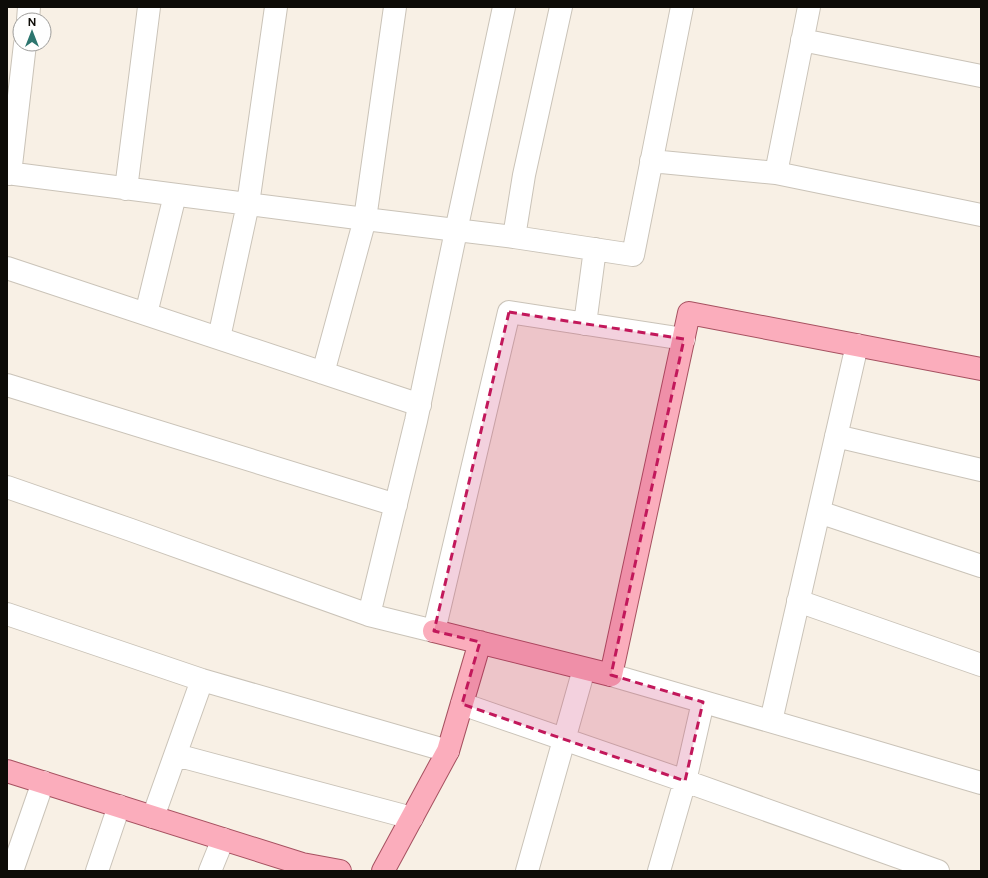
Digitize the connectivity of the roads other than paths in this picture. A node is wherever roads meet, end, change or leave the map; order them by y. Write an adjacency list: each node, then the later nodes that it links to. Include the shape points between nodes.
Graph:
1 (149, 7): 14 (street)
2 (276, 7): 16 (street)
3 (395, 7): 18 (street)
4 (504, 7): 19 (street)
5 (561, 7): 20 (street, via 524,175)
6 (682, 7): 11 (street)
7 (809, 7): 8 (street)
8 (802, 40): 10 (street); 12 (street)
9 (24, 52): 13 (street)
10 (981, 76)
11 (652, 161): 12 (street); 21 (street, via 633,255)
12 (776, 173): 17 (street)
13 (8, 174): 14 (street)
14 (126, 189): 15 (street)
15 (175, 195): 16 (street); 23 (street)
16 (248, 204): 18 (street); 25 (street)
17 (981, 215)
18 (365, 219): 19 (street); 29 (street)
19 (456, 231): 20 (street); 31 (street)
20 (514, 237): 21 (street)
21 (595, 249): 24 (street)
22 (7, 268): 23 (street)
23 (146, 314): 25 (street)
24 (585, 324): 26 (street); 41 (street, via 509,312)
25 (219, 338): 29 (street)
26 (684, 339): 27 (main road, via 689,313); 45 (main road)
27 (857, 345): 28 (main road); 32 (street)
28 (981, 369)
29 (324, 373): 31 (street)
30 (7, 384): 35 (street)
31 (420, 405): 35 (street)
32 (836, 436): 33 (street); 36 (street)
33 (981, 470)
34 (7, 487): 40 (street)
35 (396, 505): 40 (street)
36 (819, 512): 37 (street); 38 (street)
37 (981, 566)
38 (798, 601): 43 (street); 49 (street)
39 (7, 614): 46 (street)
40 (369, 615): 41 (street)
41 (434, 630): 42 (main road)
42 (480, 642): 44 (main road); 48 (main road)
43 (981, 665)
44 (584, 668): 45 (main road); 50 (street)
45 (611, 675): 47 (street)
46 (202, 680): 51 (street); 52 (street)
47 (703, 702): 49 (street); 54 (street)
48 (462, 704): 50 (street); 51 (main road)
49 (771, 721): 56 (street)
50 (565, 739): 54 (street); 67 (street)
51 (448, 751): 59 (main road)
52 (176, 755): 58 (street); 59 (street)
53 (7, 771): 55 (main road)
54 (685, 781): 68 (street); 69 (street)
55 (43, 782): 57 (main road); 62 (street)
56 (981, 784)
57 (119, 806): 58 (main road); 63 (street)
58 (153, 817): 60 (main road)
59 (412, 818): 66 (main road)
60 (223, 839): 61 (main road); 64 (street)
61 (300, 867): 65 (main road)
62 (12, 871)
63 (97, 871)
64 (210, 871)
65 (340, 871)
66 (383, 871)
67 (527, 871)
68 (659, 871)
69 (938, 871)

